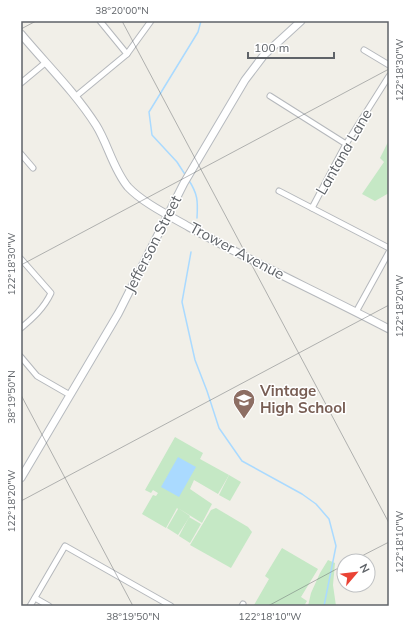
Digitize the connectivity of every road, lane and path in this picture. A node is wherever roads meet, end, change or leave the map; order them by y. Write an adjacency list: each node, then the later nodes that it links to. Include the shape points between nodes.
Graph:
1 (100, 21): 6 (street)
2 (151, 21): 6 (street)
3 (301, 21): 18 (main road, Jefferson Street, via 264,55 245,80)
4 (21, 34): 7 (main road, Trower Avenue)
5 (364, 50): 8 (street)
6 (127, 54): 12 (street)
7 (45, 63): 10 (street); 12 (main road, Trower Avenue)
8 (389, 65)
9 (389, 76): 13 (street, Lantana Lane)
10 (21, 83)
11 (270, 96): 13 (street)
12 (75, 97): 18 (main road, Trower Avenue, via 97,126 113,161 129,187)
13 (346, 144): 17 (street, Lantana Lane)
14 (21, 154): 15 (street)
15 (33, 168)
16 (279, 191): 17 (street)
17 (312, 208): 19 (street)
18 (167, 214): 22 (main road, Trower Avenue); 26 (main road, Jefferson Street, via 118,314)
19 (389, 248)
20 (389, 252): 22 (street)
21 (21, 259): 23 (street, via 51,293 46,304)
22 (356, 312): 24 (main road, Trower Avenue)
23 (21, 328)
24 (389, 329)
25 (21, 357): 26 (street, via 37,376)
26 (70, 395): 27 (main road, Jefferson Street)
27 (21, 478)
28 (35, 598): 29 (street); 30 (street); 31 (street, via 65,546)
29 (30, 606)
30 (49, 606)
31 (171, 606)

